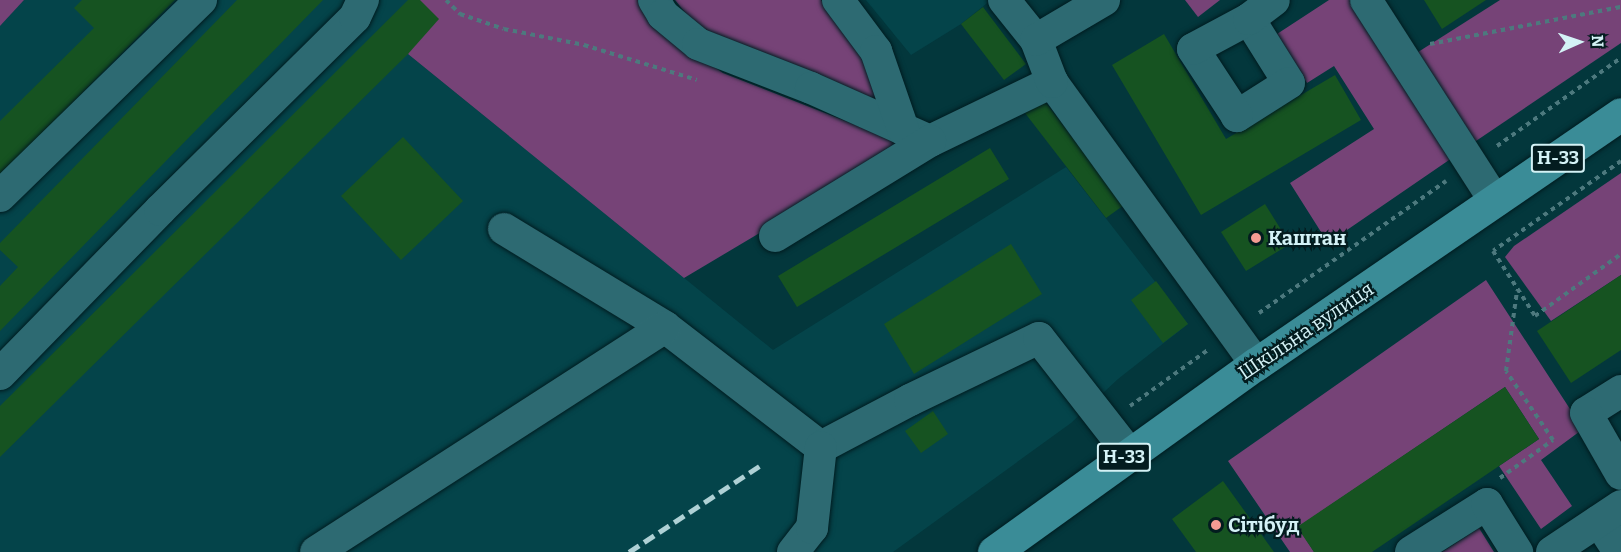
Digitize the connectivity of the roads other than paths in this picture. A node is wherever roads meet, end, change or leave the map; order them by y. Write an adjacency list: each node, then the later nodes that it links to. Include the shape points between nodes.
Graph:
1 (201, 0): 14 (lane)
2 (363, 0): 20 (lane, via 354,17)
3 (654, 0): 13 (lane, via 663,15 698,44)
4 (838, 0): 13 (lane, via 876,51)
5 (1004, 0): 10 (lane)
6 (1104, 0): 10 (lane)
7 (1274, 0): 9 (lane)
8 (1366, 0): 15 (lane)
9 (1249, 19)
10 (1036, 40): 11 (lane)
11 (1052, 82): 13 (lane); 19 (lane)
12 (1621, 114): 15 (main road, Шкільна вулиця / Н-33)
13 (917, 135): 17 (lane)
14 (0, 196)
15 (1495, 201): 19 (main road, Шкільна вулиця / Н-33)
16 (504, 229): 18 (lane)
17 (775, 236)
18 (665, 327): 22 (lane); 26 (lane)
19 (1256, 364): 23 (main road, Шкільна вулиця / Н-33)
20 (0, 374)
21 (1621, 391): 24 (lane, via 1586,413)
22 (821, 447): 23 (lane, via 1039,338); 27 (lane, via 812,528)
23 (1129, 453): 28 (main road, Шкільна вулиця / Н-33)
24 (1621, 474)
25 (1610, 514): 31 (lane); 32 (lane)
26 (316, 552)
27 (793, 552)
28 (993, 552)
29 (1411, 552): 30 (lane, via 1487,504)
30 (1517, 552)
31 (1552, 552)
32 (1619, 552)

